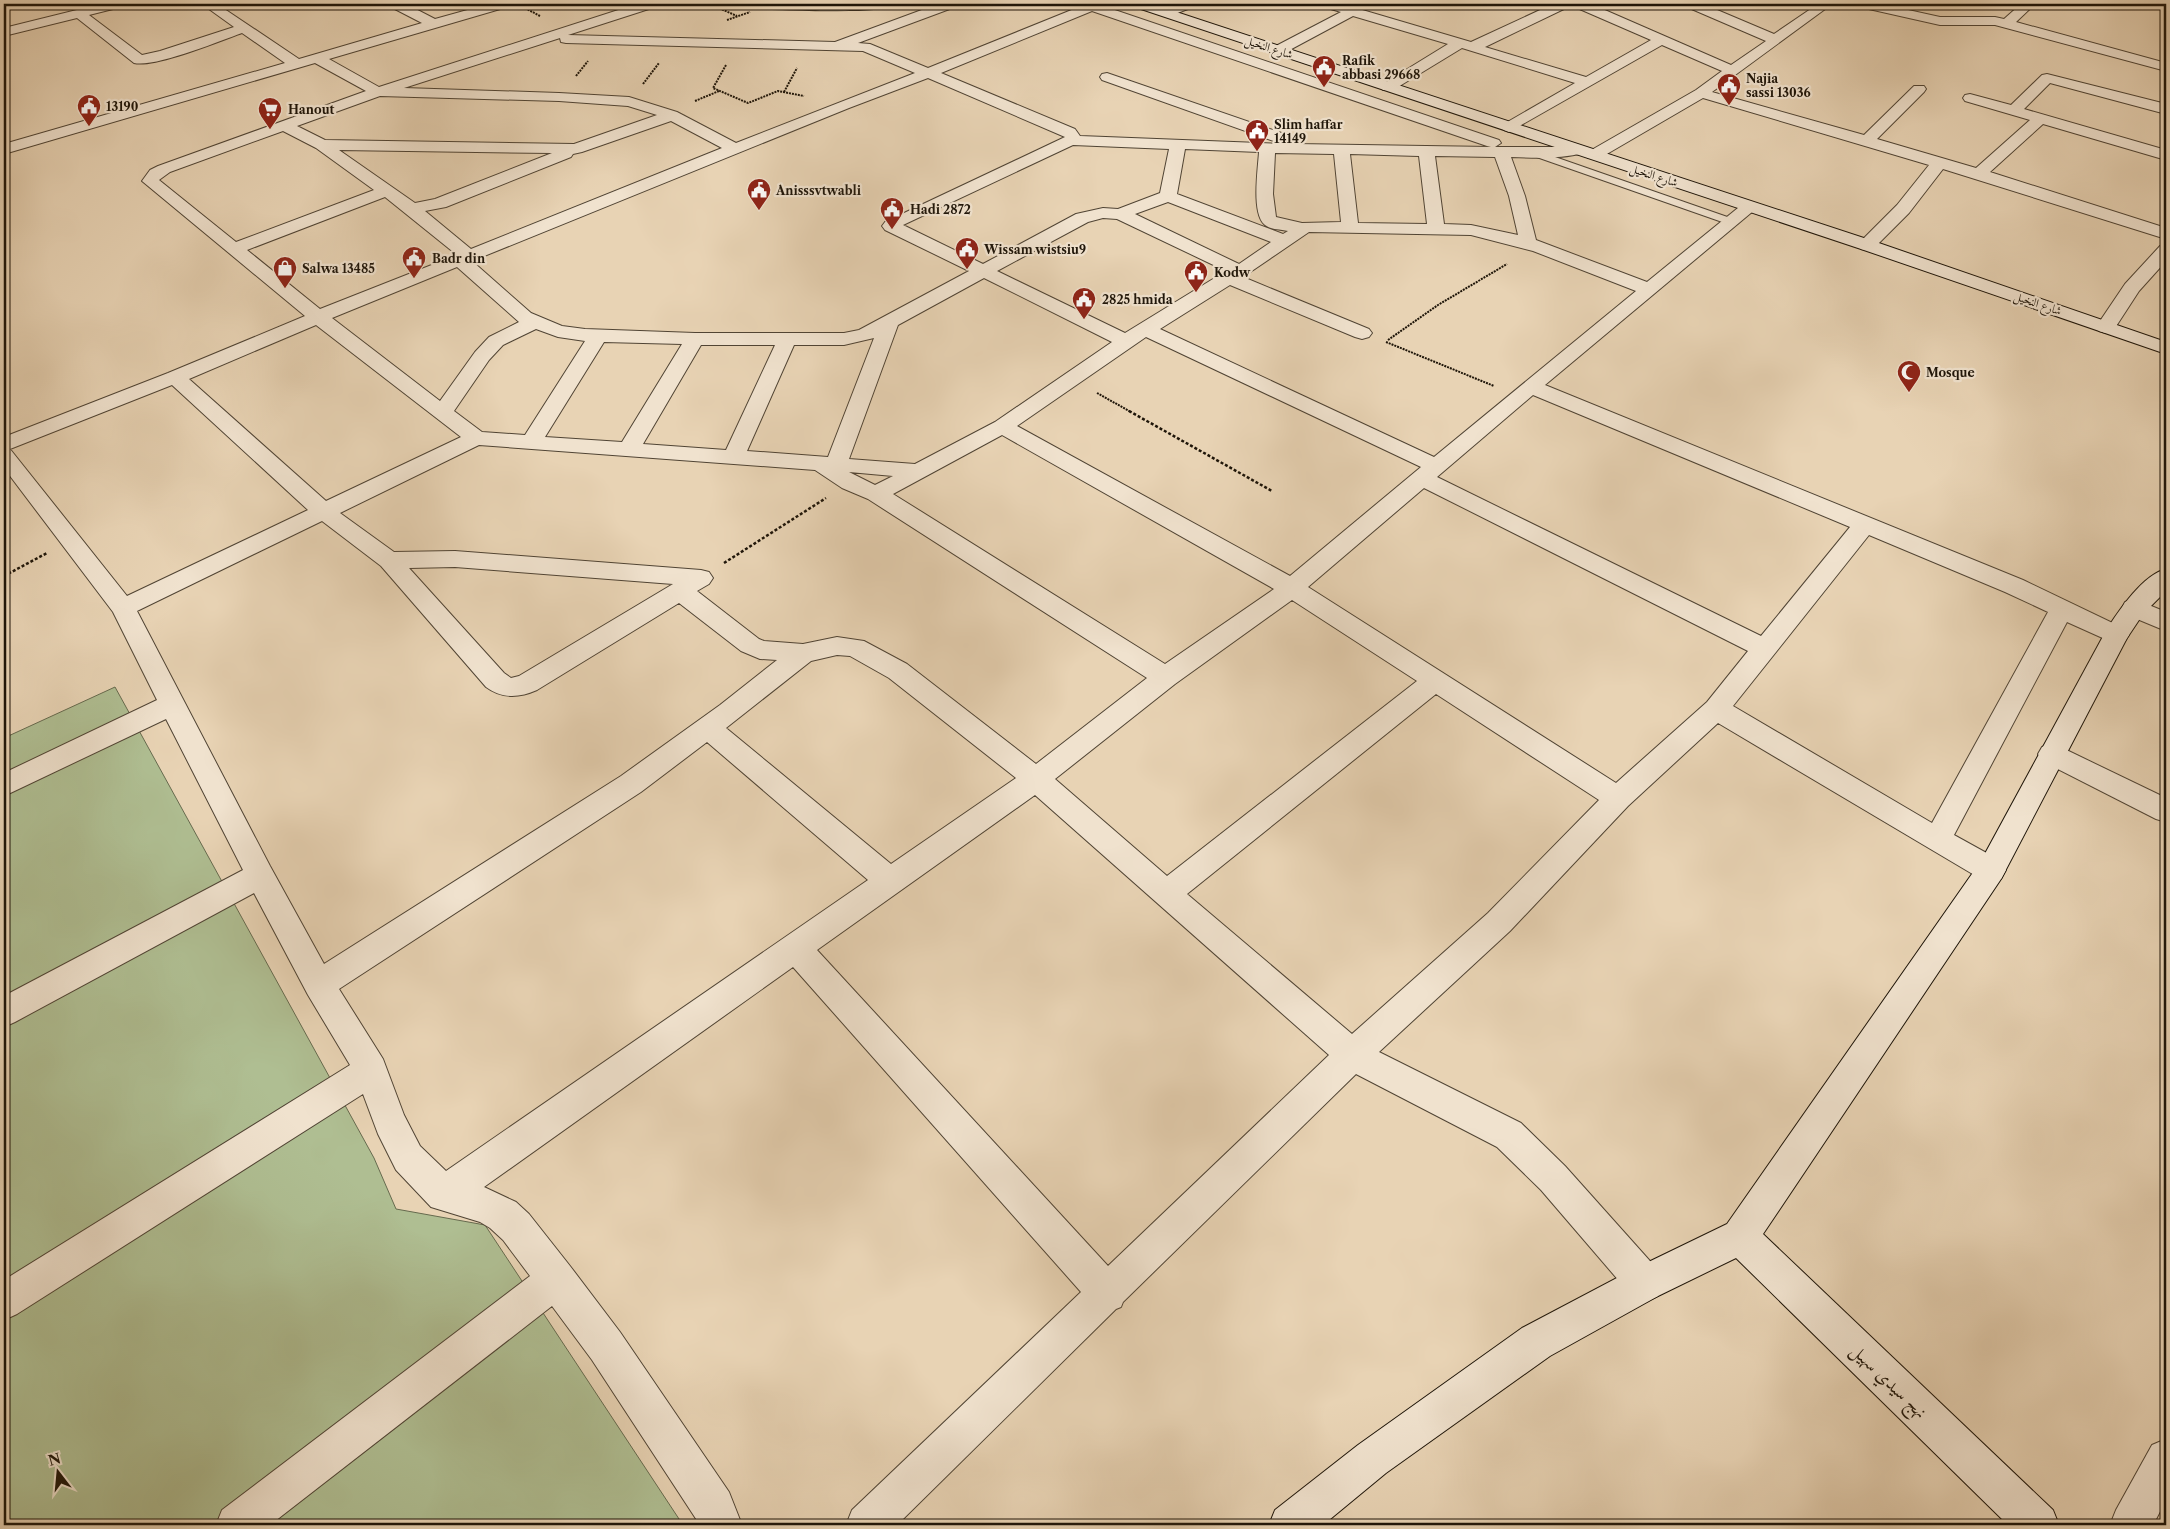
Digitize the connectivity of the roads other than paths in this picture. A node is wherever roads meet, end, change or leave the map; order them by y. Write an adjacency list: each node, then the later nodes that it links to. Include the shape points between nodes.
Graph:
1 (116, 4): 23 (street)
2 (208, 4): 28 (street)
3 (396, 4): 26 (street)
4 (502, 4): 26 (street)
5 (650, 4): 30 (street)
6 (774, 4): 7 (street)
7 (885, 4)
8 (915, 4): 21 (street)
9 (950, 4): 21 (street)
10 (1140, 4): 24 (street, شارع النخيل)
11 (1188, 4): 24 (street)
12 (1329, 4): 22 (street)
13 (1563, 4): 35 (street)
14 (1580, 4): 31 (street)
15 (1692, 4): 32 (street)
16 (1826, 4): 32 (street)
17 (1865, 4): 27 (street, via 1940,22 1986,20)
18 (2029, 4): 27 (street)
19 (1091, 5): 43 (street); 70 (street)
20 (1382, 8): 25 (street)
21 (931, 11): 34 (street)
22 (1352, 11): 25 (street); 36 (street)
23 (79, 13): 28 (street, via 139,60); 29 (street)
24 (1167, 13): 36 (street, شارع النخيل)
25 (1367, 16): 35 (street)
26 (434, 24): 38 (street)
27 (2006, 24): 33 (street)
28 (244, 28): 40 (street)
29 (4, 32)
30 (545, 38): 34 (street); 49 (street)
31 (1661, 40): 42 (street); 46 (street)
32 (1776, 40): 42 (street)
33 (2079, 44): 37 (street); 41 (street)
34 (836, 46): 43 (street, via 865,47)
35 (1465, 46): 46 (street); 47 (street)
36 (1279, 50): 47 (street, شارع النخيل)
37 (2064, 55)
38 (317, 58): 40 (street); 49 (street)
39 (2050, 62): 45 (street, via 2038,73)
40 (297, 64): 64 (street)
41 (2166, 67)
42 (1731, 70): 50 (street)
43 (929, 73): 58 (street, via 1069,132 1073,137); 66 (street)
44 (1107, 77): 63 (street)
45 (2047, 78): 52 (street); 53 (street)
46 (1588, 82): 57 (street)
47 (1388, 86): 57 (street, شارع النخيل)
48 (1919, 89): 59 (street)
49 (378, 92): 54 (street, via 628,102); 56 (street)
50 (1701, 93): 59 (street); 71 (street)
51 (1970, 98): 53 (street)
52 (2166, 109)
53 (2015, 110): 55 (street)
54 (672, 115): 65 (street); 66 (street)
55 (2041, 118): 72 (street); 74 (street)
56 (285, 126): 61 (street); 87 (street, via 164,169 151,177 150,181)
57 (1509, 127): 69 (street, شارع النخيل)
58 (1071, 140): 60 (street); 90 (street, via 892,224 893,228)
59 (1866, 142): 73 (street)
60 (1178, 144): 62 (street); 76 (street)
61 (322, 145): 65 (street); 75 (street)
62 (1267, 148): 63 (street); 80 (street, via 1265,194 1268,218 1273,223)
63 (1310, 148): 67 (street)
64 (4, 149)
65 (576, 149): 77 (street, via 440,203)
66 (734, 149): 89 (street)
67 (1342, 150): 68 (street); 81 (street)
68 (1426, 150): 70 (street); 82 (street)
69 (1578, 150): 70 (street); 71 (street, شارع النخيل)
70 (1517, 152): 79 (lane); 85 (street, via 1517,196)
71 (1594, 155): 79 (street, شارع النخيل)
72 (2166, 155)
73 (1939, 163): 74 (street); 86 (street, via 1903,209)
74 (1979, 174): 83 (street)
75 (386, 191): 77 (street); 87 (street)
76 (1168, 196): 78 (street); 84 (street)
77 (412, 209): 89 (street)
78 (1120, 214): 90 (street, via 1103,213 1082,218); 91 (street)
79 (1741, 215): 86 (street, شارع النخيل); 92 (street)
80 (1305, 228): 81 (street); 84 (street)
81 (1350, 228): 82 (street)
82 (1436, 229): 85 (street, via 1486,232)
83 (2166, 234)
84 (1285, 241): 91 (street)
85 (1532, 244): 92 (street)
86 (1867, 245): 96 (street, شارع النخيل)
87 (234, 249): 93 (street)
88 (2166, 250): 96 (street, via 2132,288)
89 (464, 258): 93 (street); 95 (street, via 524,318)
90 (981, 271): 94 (street); 102 (street)
91 (1234, 275): 97 (street); 98 (street)
92 (1650, 290): 105 (street)
93 (318, 317): 104 (street); 106 (street)
94 (890, 321): 101 (street, via 854,338); 114 (street)
95 (534, 322): 99 (street, via 558,331); 106 (street, via 496,341)
96 (2106, 327): 103 (street, شارع النخيل)
97 (1146, 330): 102 (street); 116 (street)
98 (1362, 333)
99 (598, 336): 100 (street); 109 (street)
100 (695, 339): 101 (street); 111 (street)
101 (787, 339): 113 (street)
102 (1126, 341): 107 (street)
103 (2166, 348)
104 (175, 377): 110 (street); 118 (street)
105 (1525, 392): 116 (street); 119 (street)
106 (442, 413): 108 (street)
107 (1002, 426): 115 (street); 123 (street)
108 (476, 438): 109 (street); 118 (street)
109 (531, 442): 111 (street)
110 (4, 444)
111 (629, 449): 113 (street)
112 (4, 454): 124 (street)
113 (734, 457): 114 (street)
114 (835, 470): 115 (street); 117 (street)
115 (920, 471): 117 (street)
116 (1429, 472): 123 (street); 129 (street)
117 (876, 494): 131 (street)
118 (324, 512): 120 (street); 124 (street)
119 (1864, 525): 126 (street); 129 (street)
120 (390, 560): 122 (street, via 455,559); 122 (street, via 496,680 508,688 528,683)
121 (2166, 577): 125 (street)
122 (690, 584): 130 (street, via 750,646 760,650)
123 (1292, 588): 131 (street); 132 (street)
124 (123, 608): 133 (street)
125 (2134, 608): 127 (street); 128 (street)
126 (2062, 609): 128 (street); 141 (street)
127 (2166, 622)
128 (2116, 635): 136 (street)
129 (1764, 648): 134 (street)
130 (803, 652): 135 (street); 137 (street, via 837,646 855,647 898,671)
131 (1166, 677): 137 (street)
132 (1436, 680): 139 (street); 145 (street)
133 (173, 704): 138 (street); 143 (street)
134 (1716, 709): 139 (street); 141 (street)
135 (708, 728): 144 (street); 147 (street, via 631,784)
136 (2052, 754): 140 (street); 142 (street)
137 (1036, 779): 144 (street); 145 (street)
138 (4, 785)
139 (1618, 798): 149 (street, via 1498,922)
140 (2166, 811)
141 (1936, 840): 142 (street)
142 (1992, 870): 152 (street)
143 (260, 875): 147 (street); 148 (street)
144 (890, 881): 146 (street)
145 (1166, 894): 149 (street)
146 (794, 947): 151 (street); 155 (street)
147 (319, 985): 150 (street)
148 (4, 1012)
149 (1352, 1055): 154 (street, via 1509,1135 1553,1178); 155 (street)
150 (371, 1070): 151 (street, via 390,1122 408,1158); 156 (street)
151 (444, 1194): 153 (street, via 486,1206 503,1215 516,1226)
152 (1740, 1237): 154 (street); 162 (street, نهج سيدي سهيل)
153 (557, 1279): 158 (street); 159 (street, via 714,1507)
154 (1645, 1283): 161 (street, via 1536,1342 1372,1459)
155 (1108, 1294): 160 (street)
156 (4, 1301)
157 (2166, 1459): 163 (street)
158 (237, 1525)
159 (721, 1525)
160 (867, 1525)
161 (1290, 1525)
162 (2038, 1525)
163 (2131, 1525)

